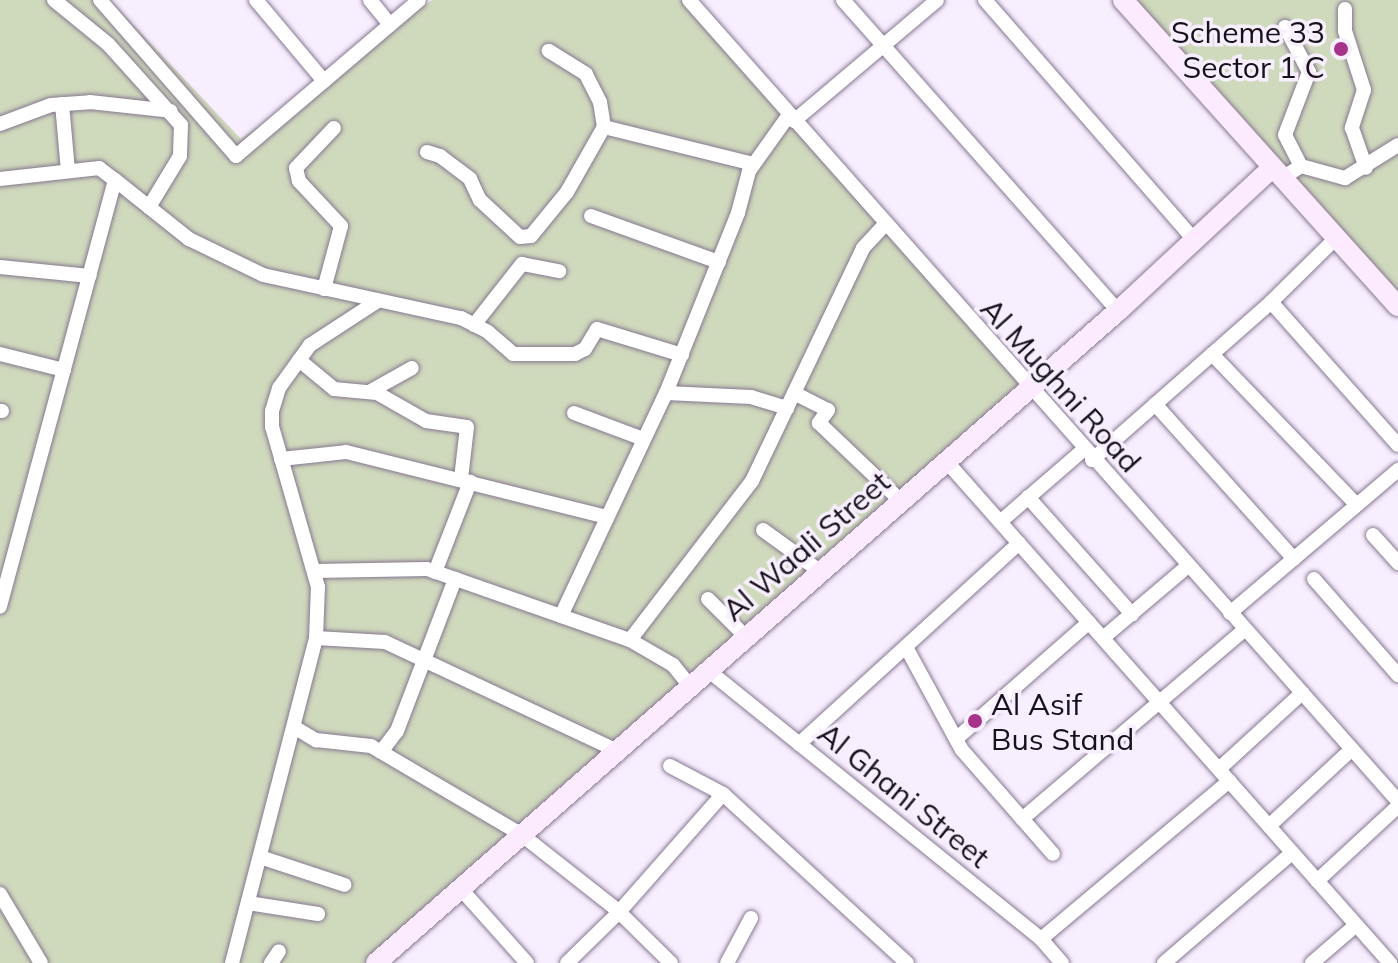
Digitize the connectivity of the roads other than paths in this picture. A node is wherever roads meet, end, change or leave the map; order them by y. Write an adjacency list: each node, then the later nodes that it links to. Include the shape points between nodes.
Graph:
1 (54, 0): 18 (street, via 108,44)
2 (100, 0): 16 (street, via 236,156)
3 (256, 0): 16 (street)
4 (370, 0): 12 (street)
5 (419, 0): 12 (street)
6 (689, 0): 19 (street, Al Mughni Road)
7 (843, 0): 14 (street)
8 (937, 0): 14 (street)
9 (985, 0): 36 (street)
10 (1123, 0): 29 (street)
11 (1345, 9): 27 (street, via 1345,31 1364,90 1352,128)
12 (390, 25): 16 (street)
13 (1285, 27): 26 (street, via 1309,72 1285,135)
14 (883, 46): 19 (street); 45 (street)
15 (549, 51): 21 (street, via 586,74 600,102)
16 (324, 81)
17 (62, 104): 18 (street); 20 (street); 28 (street)
18 (171, 111): 32 (street, via 181,125 180,156)
19 (792, 118): 25 (street); 34 (street, Al Mughni Road)
20 (0, 124)
21 (604, 127): 24 (street, via 567,192 527,238 480,200 470,179); 25 (street)
22 (334, 128): 41 (street, via 296,168 299,181 341,226)
23 (1398, 145): 27 (street)
24 (427, 152)
25 (754, 164): 37 (street)
26 (1301, 166): 27 (street, via 1336,179); 29 (street)
27 (1366, 168)
28 (68, 171): 30 (street); 31 (street, via 99,168)
29 (1277, 174): 35 (street); 36 (street, Al Waali Street)
30 (0, 179)
31 (115, 180): 32 (street); 40 (street)
32 (149, 207): 41 (street, via 189,239 263,275)
33 (591, 216): 37 (street)
34 (885, 224): 53 (street, Al Mughni Road); 56 (street, via 863,248)
35 (1334, 240): 43 (street); 44 (street)
36 (1196, 242): 45 (street, Al Waali Street)
37 (719, 262): 49 (street)
38 (0, 267): 40 (street)
39 (559, 271): 46 (street, via 522,264)
40 (90, 276): 52 (street)
41 (324, 289): 42 (street)
42 (376, 302): 46 (street); 50 (street, via 310,345)
43 (1271, 302): 48 (street); 61 (street)
44 (1398, 306)
45 (1118, 311): 53 (street, Al Waali Street)
46 (474, 325): 49 (street, via 513,354 575,354 585,349 597,329)
47 (0, 354): 52 (street)
48 (1212, 354): 57 (street); 69 (street)
49 (682, 355): 55 (street)
50 (299, 360): 54 (street, via 334,389); 63 (street, via 279,388 272,411)
51 (412, 368): 54 (street)
52 (64, 370): 84 (street)
53 (1029, 390): 62 (street, Al Mughni Road); 64 (street, Al Waali Street)
54 (369, 392): 66 (street, via 426,421 467,427)
55 (666, 393): 58 (street, via 751,397); 60 (street)
56 (794, 393): 58 (street); 68 (street, via 828,410 819,423)
57 (1155, 404): 62 (street); 75 (street)
58 (787, 408): 93 (street, via 739,500)
59 (574, 413): 60 (street)
60 (643, 439): 70 (street)
61 (1398, 445)
62 (1087, 455): 67 (street); 77 (street, Al Mughni Road)
63 (281, 459): 66 (street, via 346,452); 78 (street)
64 (947, 462): 68 (street, Al Waali Street); 71 (street)
65 (1398, 470): 69 (street)
66 (465, 480): 70 (street); 79 (street)
67 (1028, 497): 71 (street); 86 (street)
68 (902, 502): 80 (street, Al Waali Street)
69 (1357, 505): 75 (street)
70 (607, 517): 87 (street)
71 (1000, 522): 74 (street)
72 (763, 530): 80 (street)
73 (1373, 535): 76 (street)
74 (1019, 543): 88 (street); 94 (street)
75 (1294, 559): 85 (street)
76 (1398, 563)
77 (1188, 566): 85 (street, Al Mughni Road); 86 (street)
78 (315, 571): 79 (street); 90 (street)
79 (435, 572): 81 (street)
80 (821, 572): 91 (street, Al Waali Street)
81 (455, 579): 87 (street); 95 (street)
82 (1314, 579): 97 (street)
83 (708, 599): 91 (street)
84 (0, 607)
85 (1230, 613): 89 (street, Al Mughni Road)
86 (1132, 614): 92 (street)
87 (561, 616): 93 (street)
88 (1089, 622): 92 (street); 102 (street)
89 (1244, 630): 99 (street, Al Mughni Road); 100 (street)
90 (316, 638): 95 (street, via 385,642); 101 (street)
91 (747, 638): 96 (street, Al Waali Street)
92 (1103, 638): 100 (street)
93 (630, 640): 98 (street, via 673,665)
94 (906, 647): 102 (street); 103 (street)
95 (423, 660): 105 (street); 106 (street, via 397,731)
96 (709, 671): 98 (street, Al Waali Street); 103 (street, Al Ghani Street)
97 (1398, 675)
98 (691, 687): 105 (street, Al Waali Street)
99 (1302, 693): 104 (street, Al Mughni Road); 108 (street)
100 (1159, 702): 108 (street); 111 (street)
101 (294, 727): 106 (street, via 316,740 361,744); 116 (street)
102 (956, 739): 111 (street)
103 (799, 744): 126 (street, Al Ghani Street)
104 (1352, 749): 110 (street, Al Mughni Road); 112 (street)
105 (618, 751): 113 (street, Al Waali Street)
106 (381, 752): 113 (street)
107 (670, 766): 109 (street)
108 (1224, 775): 112 (street); 126 (street)
109 (723, 794): 122 (street); 134 (street)
110 (1398, 804): 117 (street)
111 (1022, 819): 115 (street)
112 (1269, 826): 114 (street)
113 (522, 835): 119 (street, Al Waali Street); 122 (street)
114 (1292, 853): 117 (street); 136 (street)
115 (1053, 854)
116 (260, 857): 118 (street); 121 (street)
117 (1317, 881): 125 (street)
118 (345, 885)
119 (461, 889): 127 (street); 130 (street, Al Waali Street)
120 (0, 894): 128 (street)
121 (248, 903): 123 (street); 129 (street)
122 (619, 912): 131 (street); 132 (street)
123 (318, 914)
124 (751, 918): 133 (street)
125 (1356, 925): 137 (street); 138 (street)
126 (1041, 939): 135 (street, Al Ghani Street)
127 (521, 961)
128 (41, 963)
129 (232, 963)
130 (376, 963)
131 (567, 963)
132 (671, 963)
133 (727, 963)
134 (907, 963)
135 (1062, 963)
136 (1164, 963)
137 (1312, 963)
138 (1390, 963)

